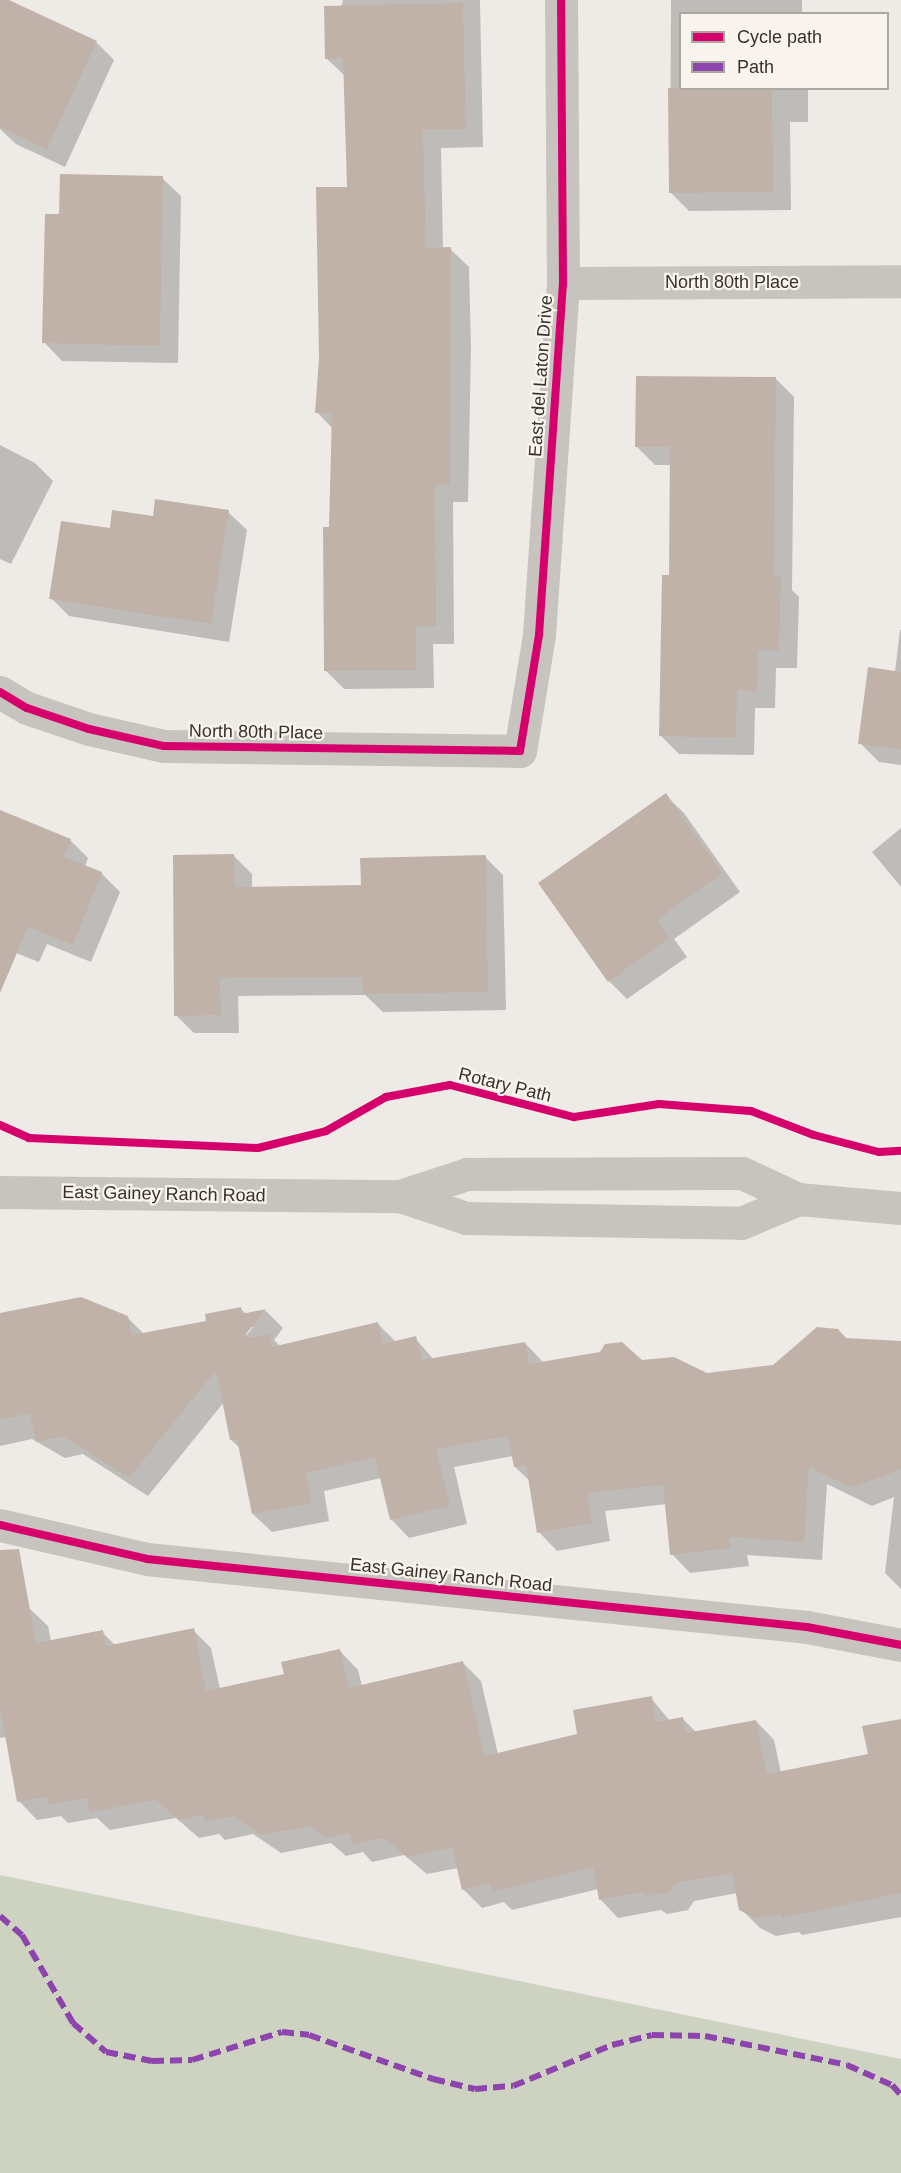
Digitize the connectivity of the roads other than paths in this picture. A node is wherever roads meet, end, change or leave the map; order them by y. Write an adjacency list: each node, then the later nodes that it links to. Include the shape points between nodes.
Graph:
1 (561, 0): 3 (street, East del Laton Drive)
2 (901, 281): 3 (street, North 80th Place)
3 (562, 283): 5 (street, East del Laton Drive, via 539,635)
4 (0, 692): 5 (street, North 80th Place, via 27,708 89,729 164,746)
5 (520, 751)
6 (0, 1192): 7 (street, East Gainey Ranch Road)
7 (400, 1196): 8 (street, East Gainey Ranch Road, via 466,1218 741,1223); 8 (street, East Gainey Ranch Road, via 467,1174 742,1173)
8 (798, 1199): 9 (street, East Gainey Ranch Road)
9 (901, 1208)
10 (0, 1526): 11 (street, East Gainey Ranch Road, via 147,1559 807,1627)
11 (901, 1645)

